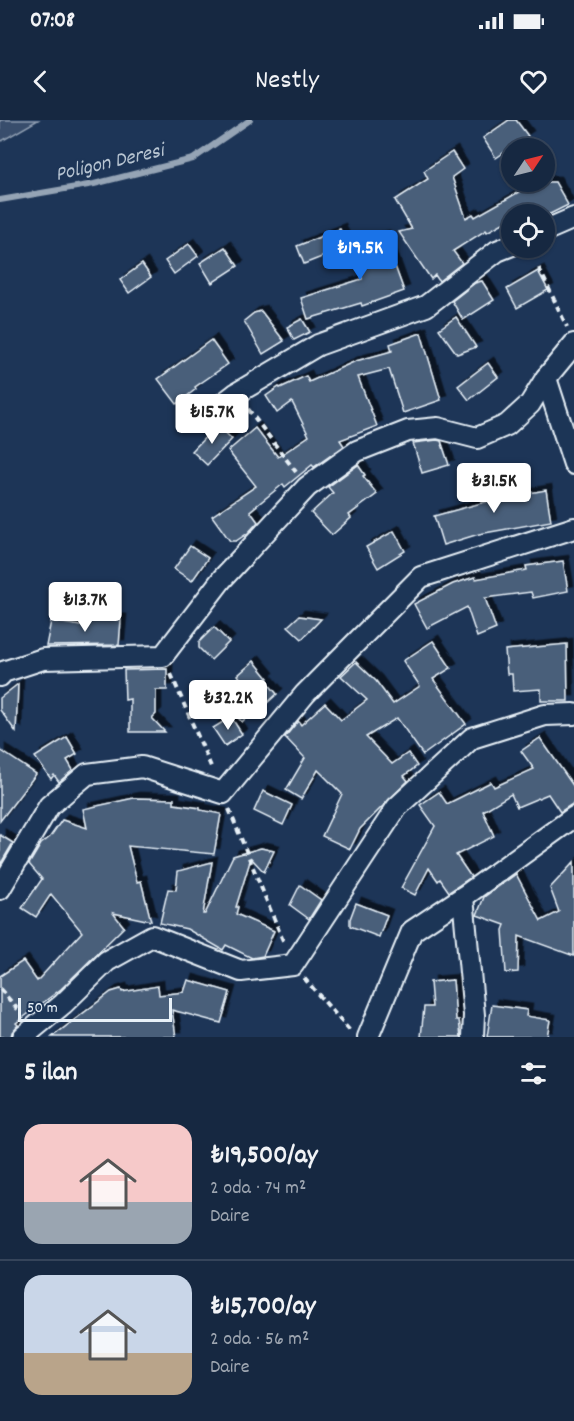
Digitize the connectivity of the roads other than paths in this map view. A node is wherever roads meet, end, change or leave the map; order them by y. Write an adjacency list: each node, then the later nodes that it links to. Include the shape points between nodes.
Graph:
1 (574, 218): 2 (street)
2 (555, 226)
3 (501, 249): 6 (street, via 426,306 318,345 237,393)
4 (572, 339): 5 (street)
5 (546, 378): 7 (street); 9 (street, via 530,404 507,425 477,438 438,428 408,431 357,451 307,487 222,579 163,656 43,659)
6 (201, 421)
7 (574, 464)
8 (574, 528): 12 (street, via 421,577 305,694 223,793 142,767 87,774 49,806)
9 (0, 675)
10 (574, 714): 14 (street, via 545,715 472,738 397,807 293,965 241,971 152,936 106,961)
11 (573, 820): 13 (street)
12 (0, 889)
13 (464, 897): 15 (street, via 412,931); 16 (street)
14 (23, 1037)
15 (368, 1037)
16 (473, 1037)

